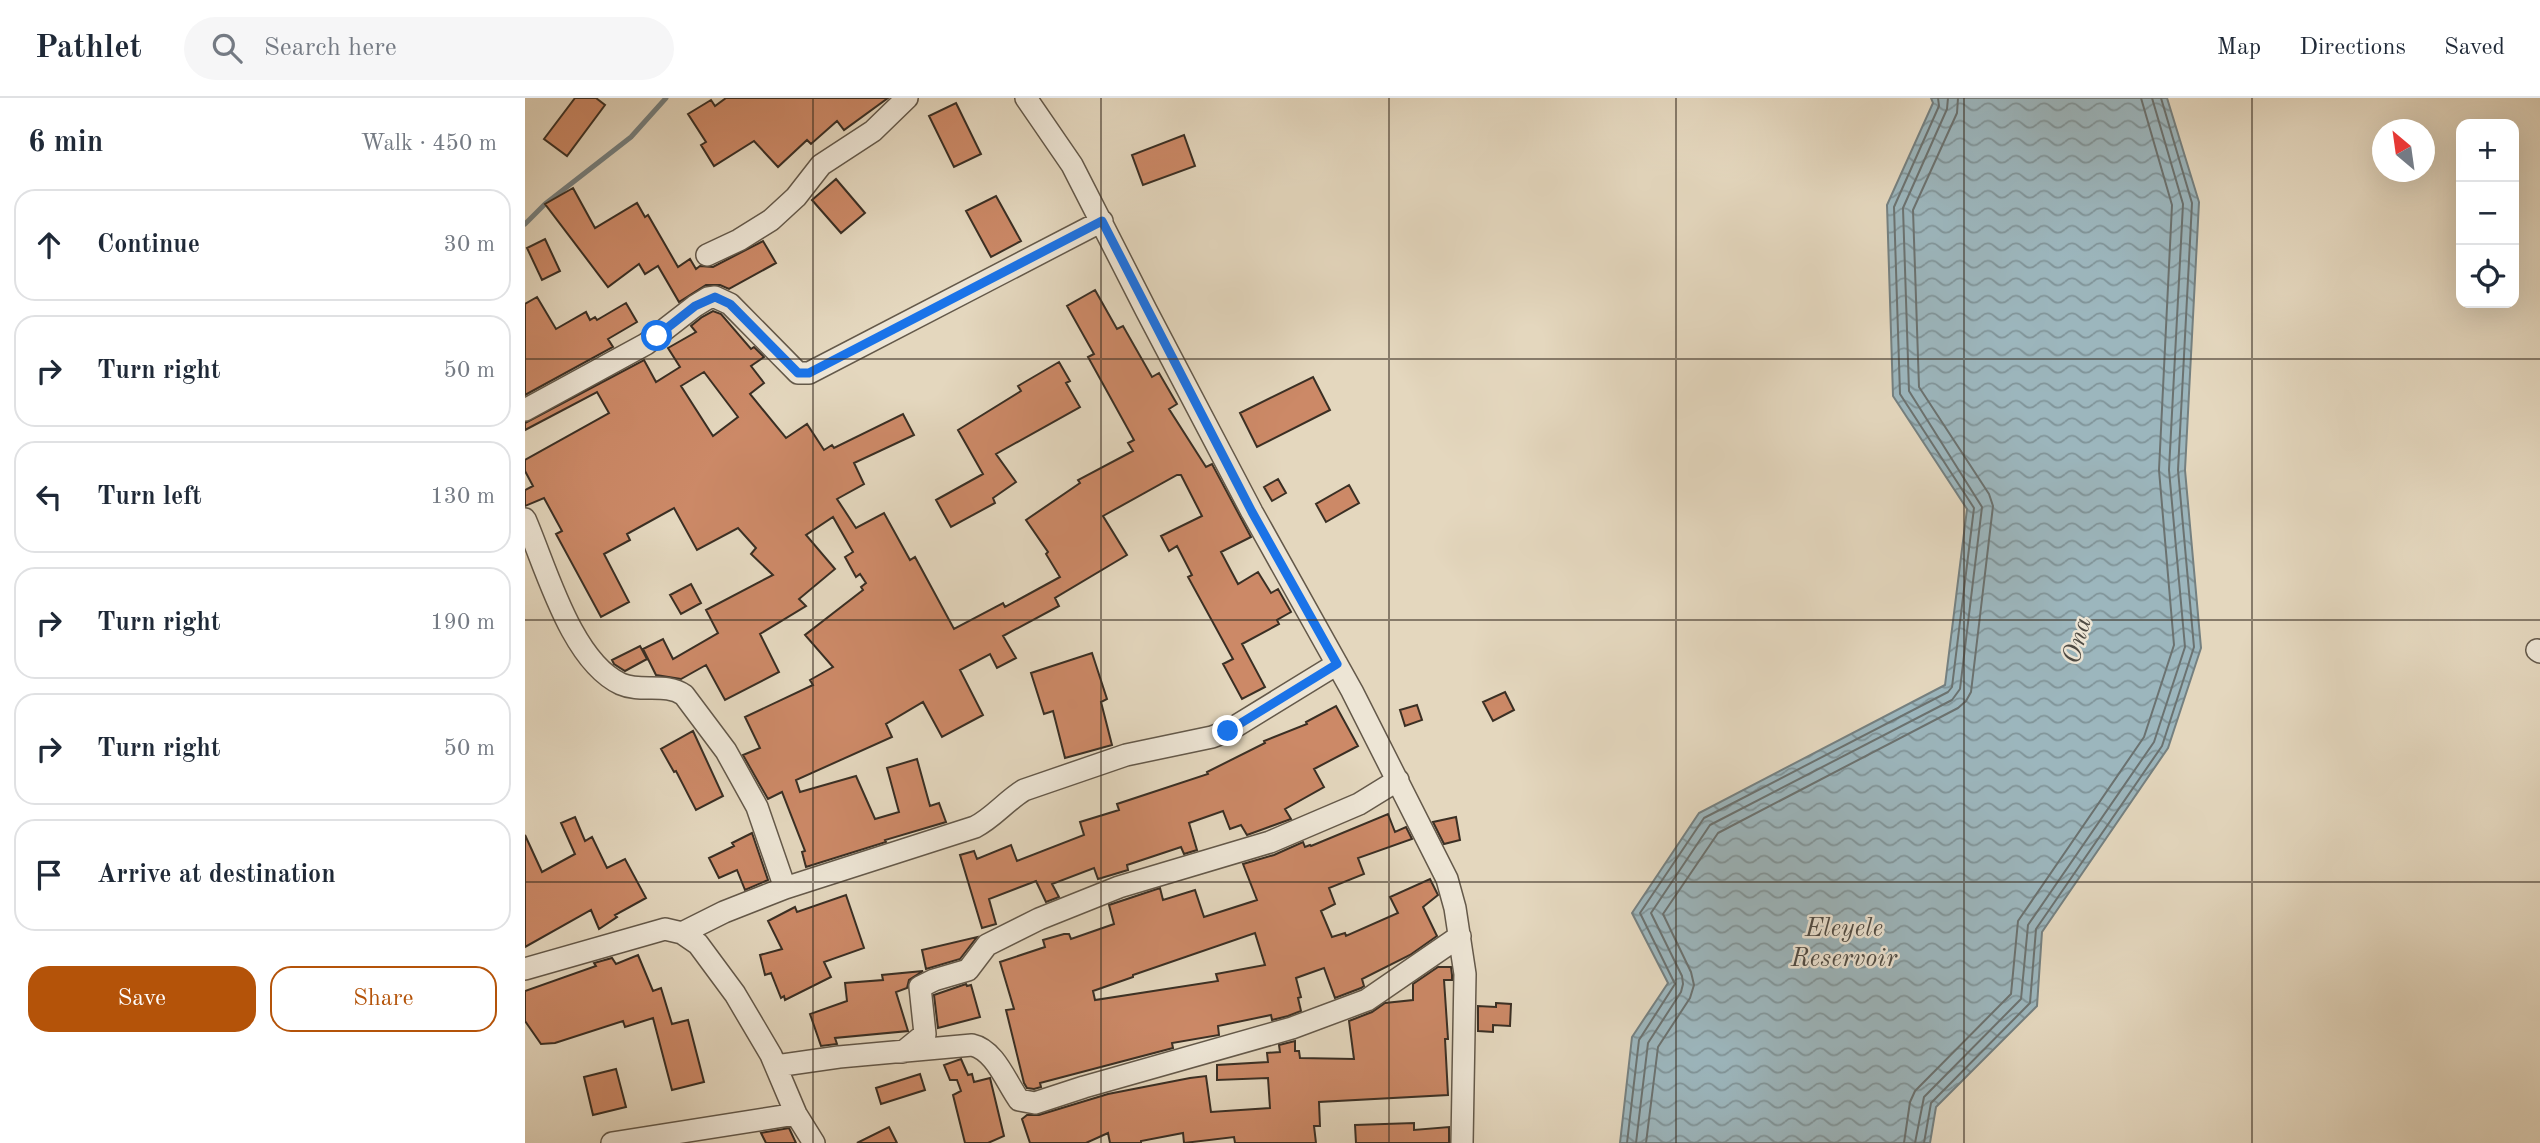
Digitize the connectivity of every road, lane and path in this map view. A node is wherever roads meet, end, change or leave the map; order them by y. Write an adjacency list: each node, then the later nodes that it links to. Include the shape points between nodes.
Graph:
1 (907, 98): 4 (street, via 873,131 821,165 771,220)
2 (1026, 98): 3 (street, via 1072,165)
3 (1102, 221): 5 (street, via 809,373 798,373 730,304 715,297 695,306 646,344); 7 (street, via 1252,512)
4 (707, 255)
5 (525, 410)
6 (525, 519): 9 (street, via 559,604 599,669 622,685 676,689 726,751 757,807)
7 (1337, 664): 8 (street); 9 (street, via 1228,731 1126,755 1024,790 975,827)
8 (1398, 780): 11 (street, via 1447,879); 13 (street, via 1359,804 1270,842 1119,887 987,945 968,970 920,987 925,1034)
9 (785, 888): 10 (street)
10 (682, 933): 12 (street, via 665,929); 14 (street, via 698,944 735,994)
11 (1459, 936): 13 (street, via 1367,1000 1266,1037 1035,1103 1019,1100 981,1047); 18 (street, via 1465,974)
12 (525, 969)
13 (903, 1052): 14 (street)
14 (776, 1066): 15 (street)
15 (796, 1114): 16 (street); 17 (street)
16 (612, 1143)
17 (814, 1143)
18 (1462, 1143)

